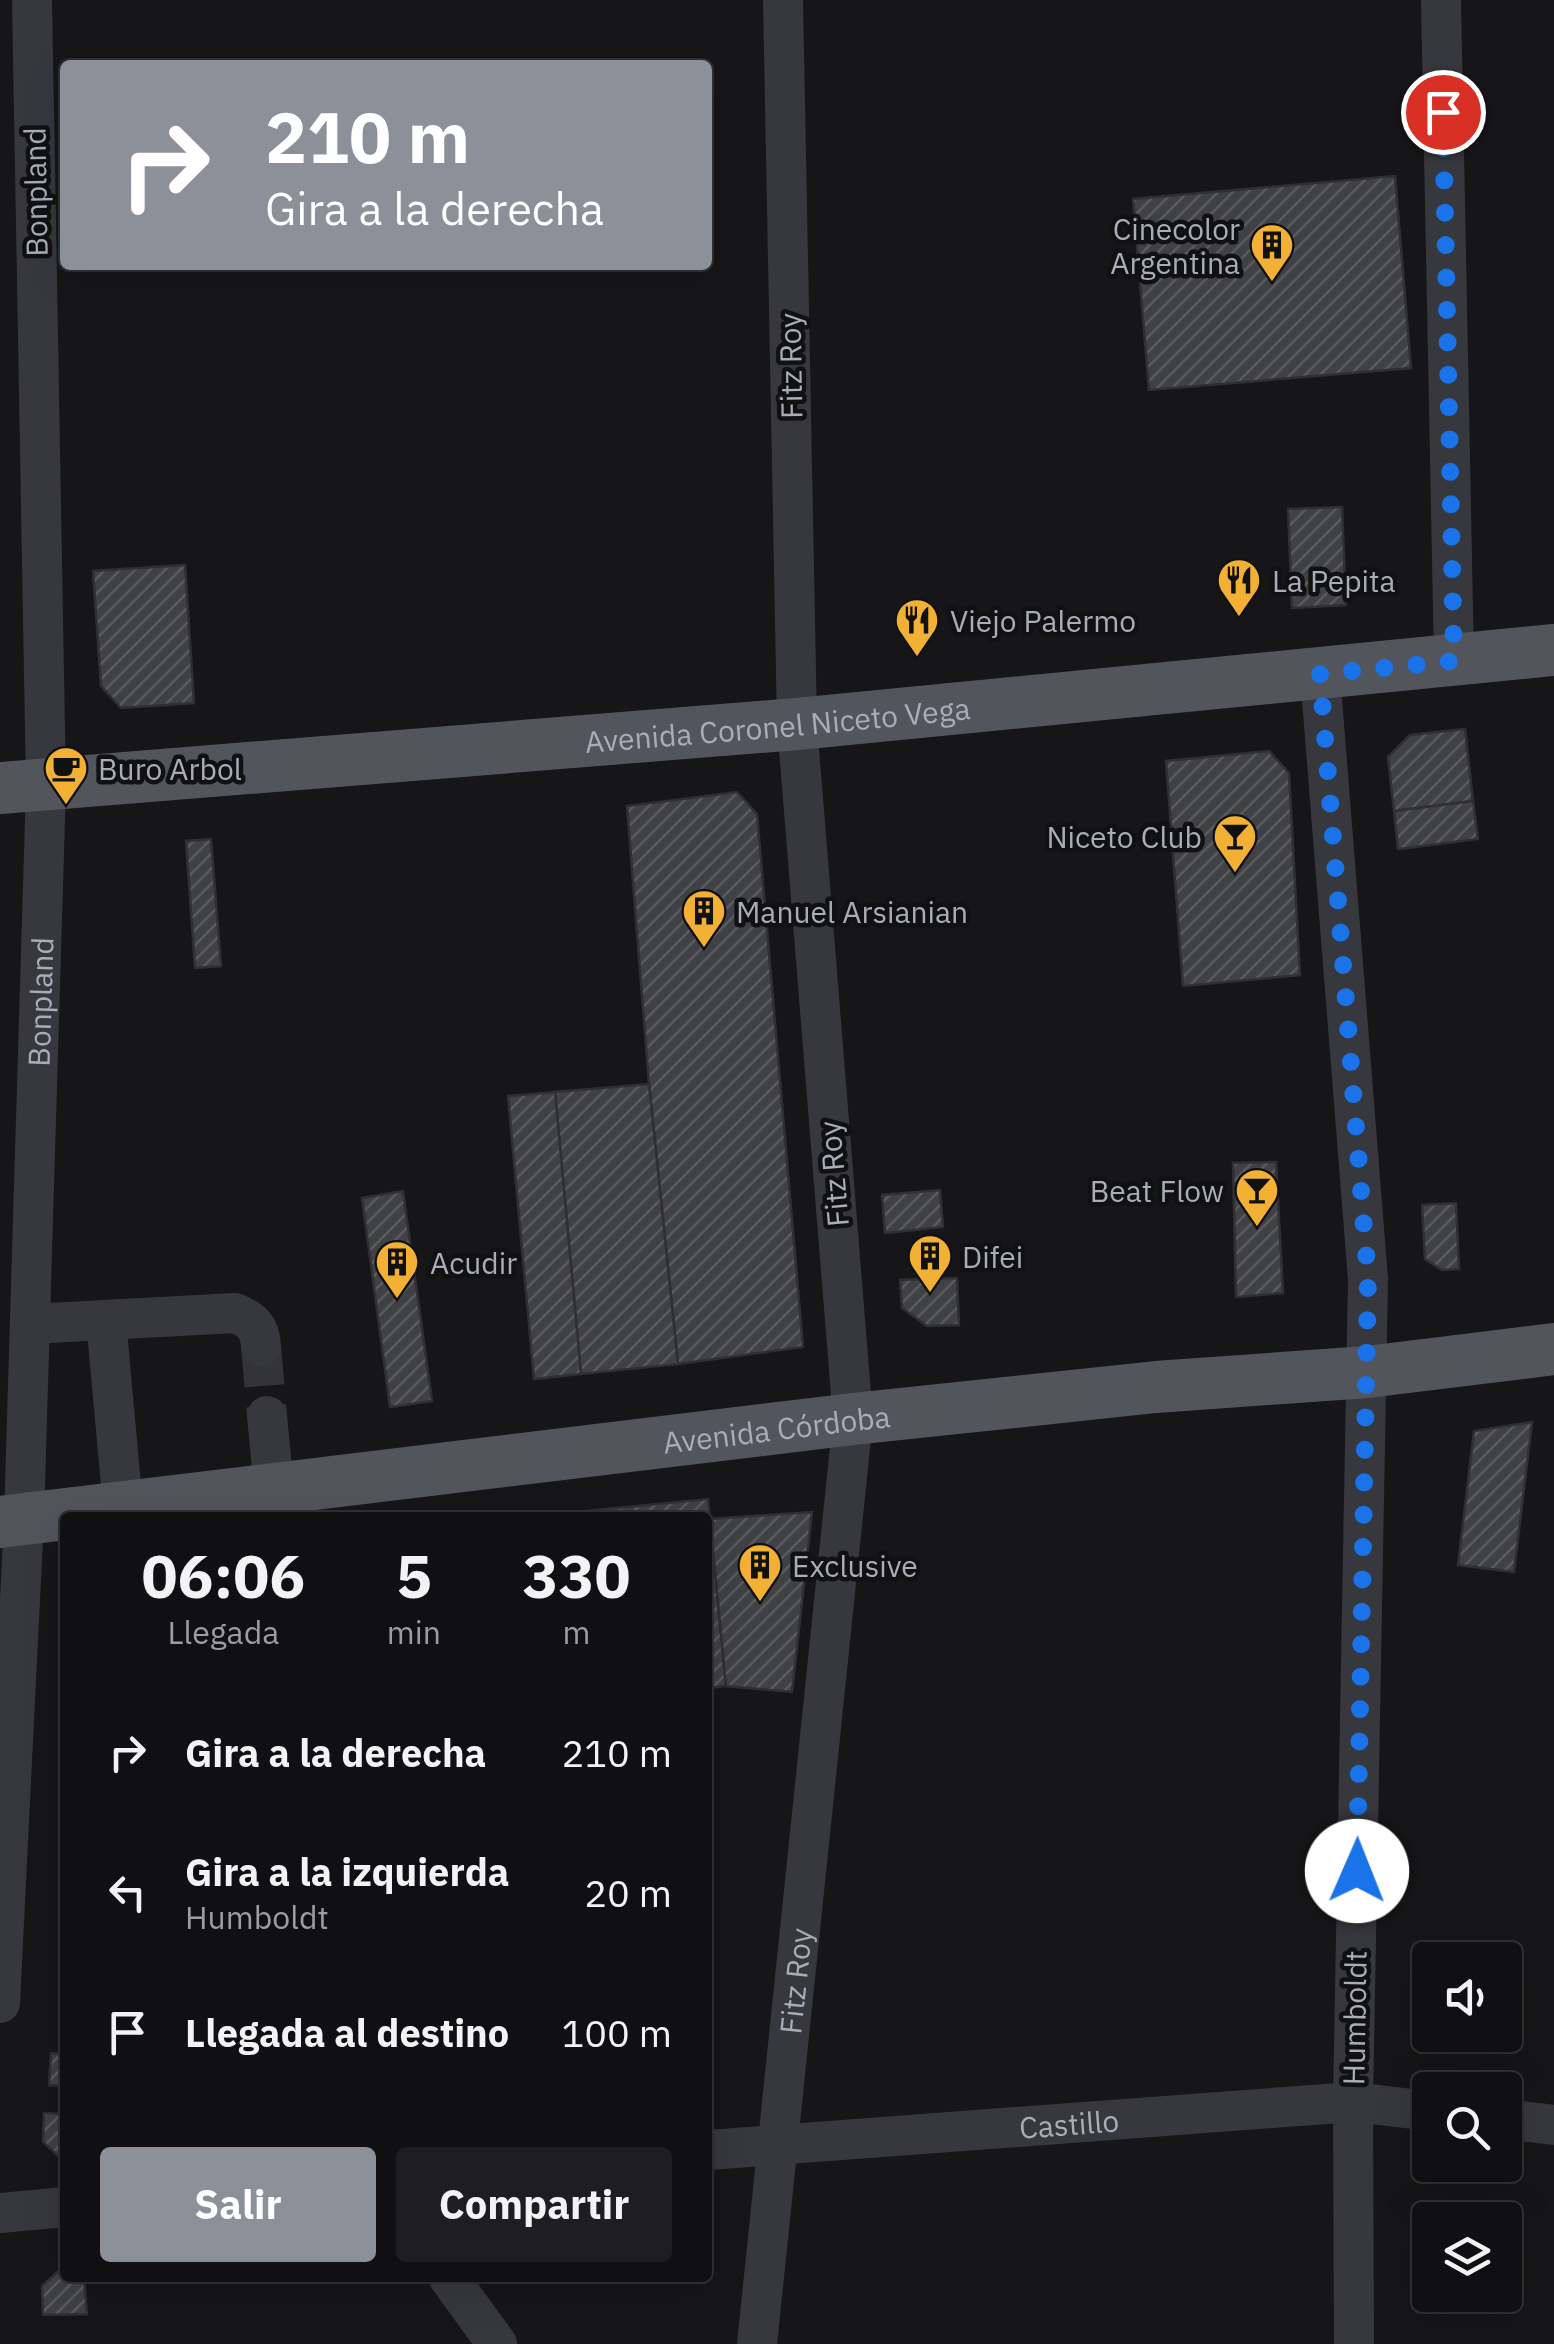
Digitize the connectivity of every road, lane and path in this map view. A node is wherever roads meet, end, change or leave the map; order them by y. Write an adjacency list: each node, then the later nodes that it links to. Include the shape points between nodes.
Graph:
1 (32, 0): 8 (street, Bonpland)
2 (783, 0): 7 (street, Fitz Roy)
3 (1441, 0): 5 (street)
4 (1554, 650): 5 (main road, Avenida Coronel Niceto Vega)
5 (1454, 661): 6 (main road, Avenida Coronel Niceto Vega)
6 (1320, 674): 7 (main road, Avenida Coronel Niceto Vega); 13 (street, Humboldt, via 1368,1278)
7 (797, 724): 8 (main road, Avenida Coronel Niceto Vega); 15 (street, Fitz Roy)
8 (23, 787): 10 (street, Bonpland)
9 (106, 1320): 10 (street); 11 (street, via 235,1313 250,1319); 17 (street)
10 (30, 1324): 20 (street, Bonpland)
11 (261, 1346)
12 (1554, 1349): 13 (main road, Avenida Córdoba)
13 (1367, 1372): 15 (main road, Avenida Córdoba); 22 (street, Humboldt)
14 (267, 1416): 16 (street)
15 (853, 1419): 16 (main road, Avenida Córdoba); 26 (street, Fitz Roy)
16 (274, 1489): 17 (main road, Avenida Córdoba)
17 (123, 1508): 18 (main road, Avenida Córdoba)
18 (89, 1512)
19 (60, 1515): 20 (main road, Avenida Córdoba)
20 (12, 1521): 21 (street, Bonpland)
21 (0, 2003)
22 (1353, 2102): 23 (street, Castillo); 26 (street, Castillo); 33 (street, Humboldt)
23 (1412, 2108)
24 (1522, 2121): 25 (street)
25 (1554, 2125)
26 (777, 2144): 27 (street, Castillo); 32 (street, Fitz Roy)
27 (712, 2150)
28 (60, 2208): 29 (street)
29 (0, 2213)
30 (453, 2282): 31 (street)
31 (496, 2344)
32 (757, 2344)
33 (1354, 2344)

